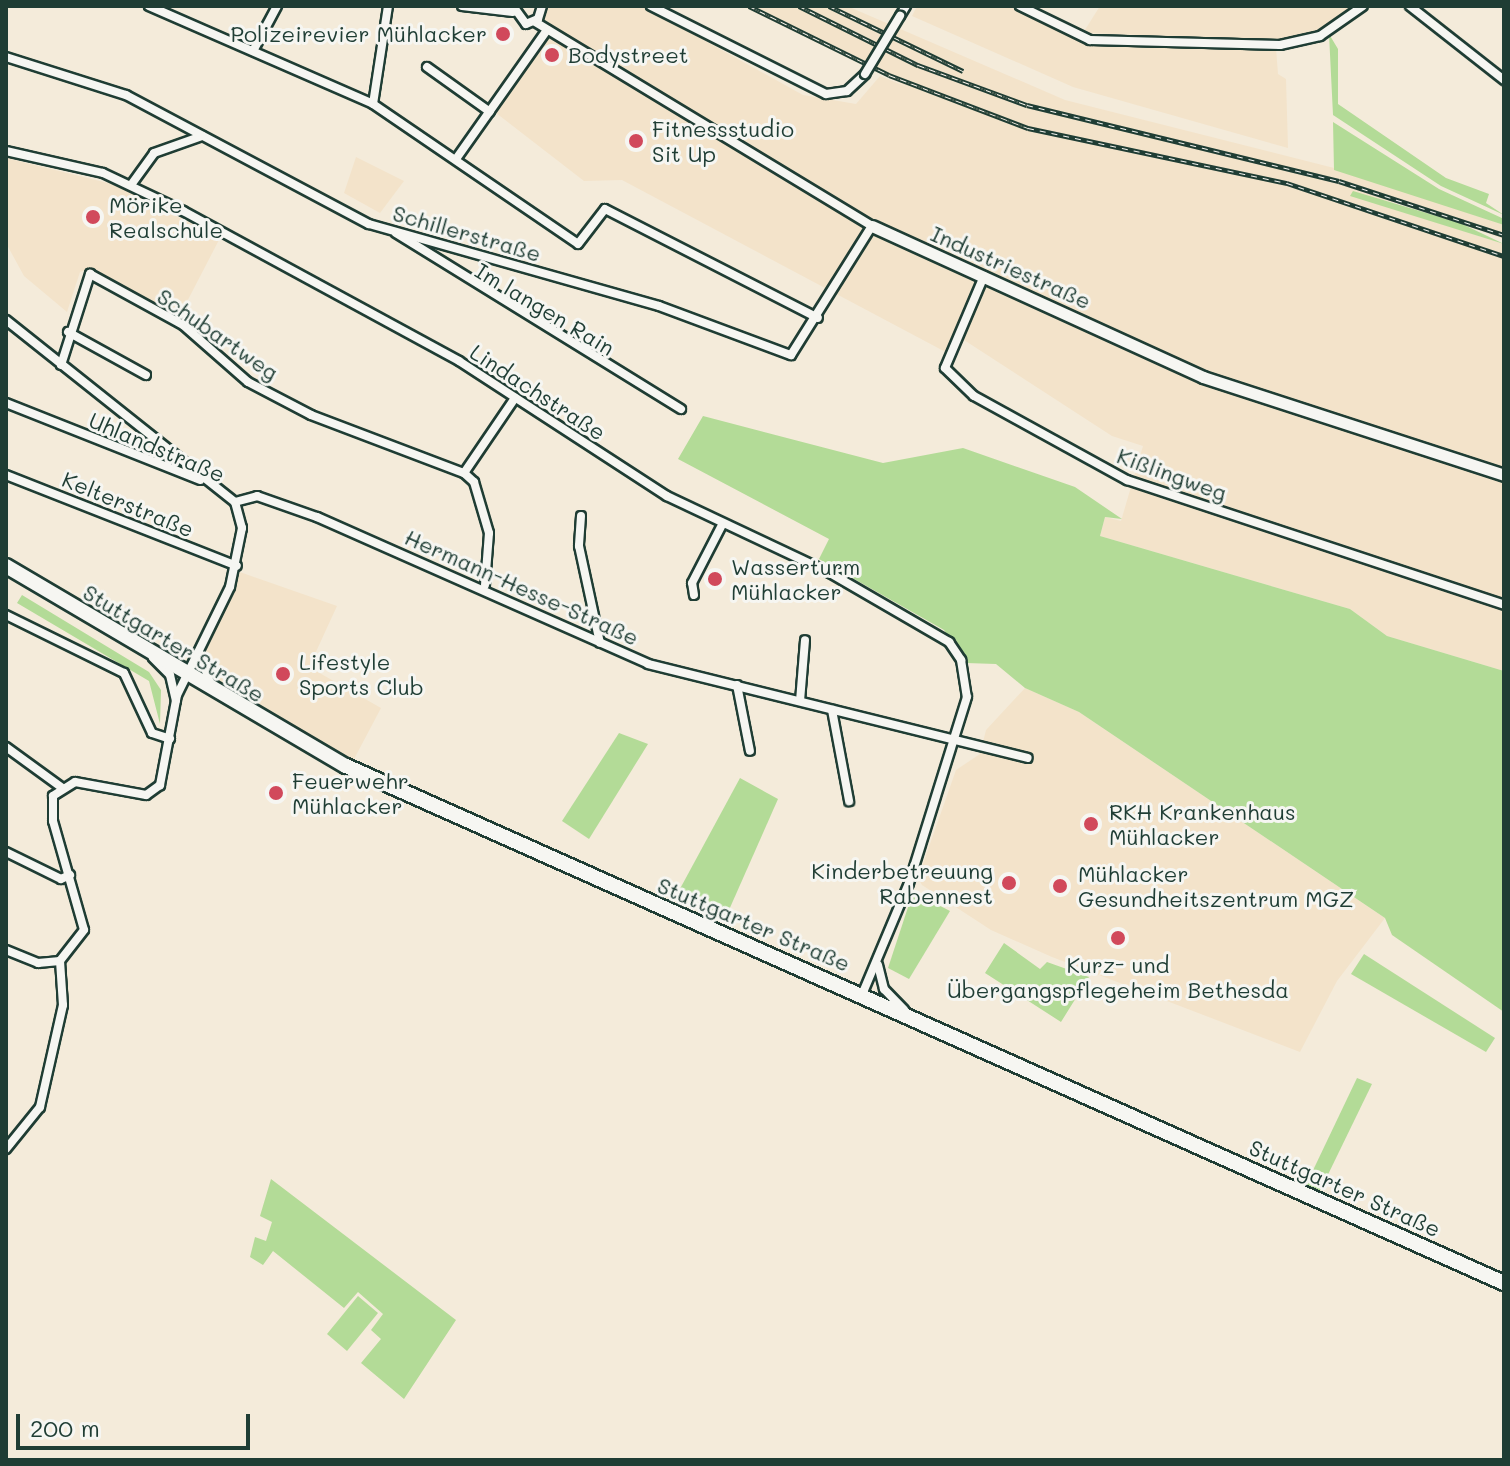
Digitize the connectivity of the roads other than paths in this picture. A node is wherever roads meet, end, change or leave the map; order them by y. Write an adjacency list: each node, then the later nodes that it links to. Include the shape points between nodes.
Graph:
1 (149, 6): 14 (street)
2 (277, 6): 14 (street)
3 (388, 6): 18 (street)
4 (462, 6): 11 (street)
5 (542, 6): 12 (street)
6 (651, 6): 7 (street, bridge, via 826,94 847,91 865,74)
7 (906, 6)
8 (1020, 6): 9 (street, via 1090,40 1280,45 1320,36)
9 (1363, 6)
10 (1410, 6): 17 (street)
11 (513, 9): 12 (street, Industriestraße, via 521,23)
12 (535, 22): 13 (street, Industriestraße)
13 (547, 30): 19 (street); 24 (street, Industriestraße)
14 (253, 51): 18 (street)
15 (6, 57): 20 (street, Schillerstraße, via 89,79)
16 (427, 67): 19 (street)
17 (1504, 80)
18 (373, 104): 22 (street)
19 (490, 112): 22 (street)
20 (205, 136): 23 (street, via 154,153); 25 (street, Schillerstraße)
21 (6, 151): 23 (street, Lindachstraße)
22 (456, 159): 27 (street, via 578,244 605,209)
23 (131, 185): 32 (street, Lindachstraße)
24 (872, 226): 26 (street, Industriestraße); 27 (street, Schillerstraße)
25 (396, 233): 27 (street, Schillerstraße, via 659,306 785,355); 34 (street, Im langen Rain)
26 (984, 276): 37 (street, Industriestraße, via 1240,392 1336,416); 46 (street, Kißlingweg, via 945,368 974,396 1127,480)
27 (818, 318)
28 (6, 320): 30 (street)
29 (68, 332): 30 (street, Schubartweg); 31 (street); 35 (street, Schubartweg, via 90,274 183,325 248,382 311,415)
30 (61, 365): 38 (street)
31 (146, 375)
32 (515, 398): 35 (street); 41 (street, Lindachstraße)
33 (6, 403): 38 (street, Uhlandstraße)
34 (681, 409)
35 (464, 473): 44 (street, via 474,482 489,533)
36 (6, 475): 43 (street, Kelterstraße)
37 (1504, 475)
38 (201, 481): 39 (street, Uhlandstraße)
39 (235, 502): 43 (street, Uhlandstraße, via 242,528); 44 (street, Hermann-Hesse-Straße, via 257,496)
40 (581, 516): 49 (street, via 579,546)
41 (722, 525): 45 (street, via 692,583); 58 (street, Lindachstraße, via 830,573 940,635 961,660)
42 (6, 566): 51 (main road, Stuttgarter Straße)
43 (237, 566): 50 (street, Uhlandstraße)
44 (485, 585): 49 (street, Hermann-Hesse-Straße)
45 (694, 595)
46 (1504, 605)
47 (6, 615): 61 (street, via 124,673 152,733)
48 (805, 640): 55 (street)
49 (600, 643): 53 (street, Hermann-Hesse-Straße)
50 (199, 650): 52 (street, Uhlandstraße); 56 (street, via 205,676)
51 (148, 654): 52 (main road, Stuttgarter Straße); 54 (street, via 170,675)
52 (185, 675): 54 (street, Uhlandstraße); 56 (main road, Stuttgarter Straße)
53 (737, 685): 55 (street, Hermann-Hesse-Straße); 64 (street)
54 (176, 701): 61 (street, Uhlandstraße)
55 (800, 701): 57 (street, Hermann-Hesse-Straße)
56 (231, 702): 74 (main road, Stuttgarter Straße, via 403,793)
57 (832, 710): 59 (street, Hermann-Hesse-Straße); 68 (street)
58 (963, 711): 59 (street, via 949,729); 60 (street, Lindachstraße); 62 (street, via 965,734)
59 (920, 731): 60 (street, Hermann-Hesse-Straße); 66 (street, via 943,744)
60 (954, 738): 62 (street, Hermann-Hesse-Straße); 66 (street)
61 (170, 739): 67 (street, Uhlandstraße, via 163,777 150,794 80,782)
62 (983, 744): 65 (street, Hermann-Hesse-Straße); 66 (street, via 962,746)
63 (6, 747): 67 (street)
64 (750, 751)
65 (1028, 758)
66 (948, 760): 72 (street)
67 (61, 787): 70 (street, via 51,814)
68 (849, 801)
69 (6, 852): 70 (street, via 61,879)
70 (70, 875): 73 (street, via 84,930)
71 (6, 950): 73 (street, via 38,963)
72 (879, 956): 74 (street); 75 (street, via 884,989)
73 (60, 961): 76 (street, via 63,1005 42,1099)
74 (862, 995): 75 (main road, Stuttgarter Straße)
75 (924, 1023): 77 (main road, Stuttgarter Straße)
76 (6, 1149)
77 (1504, 1283)

